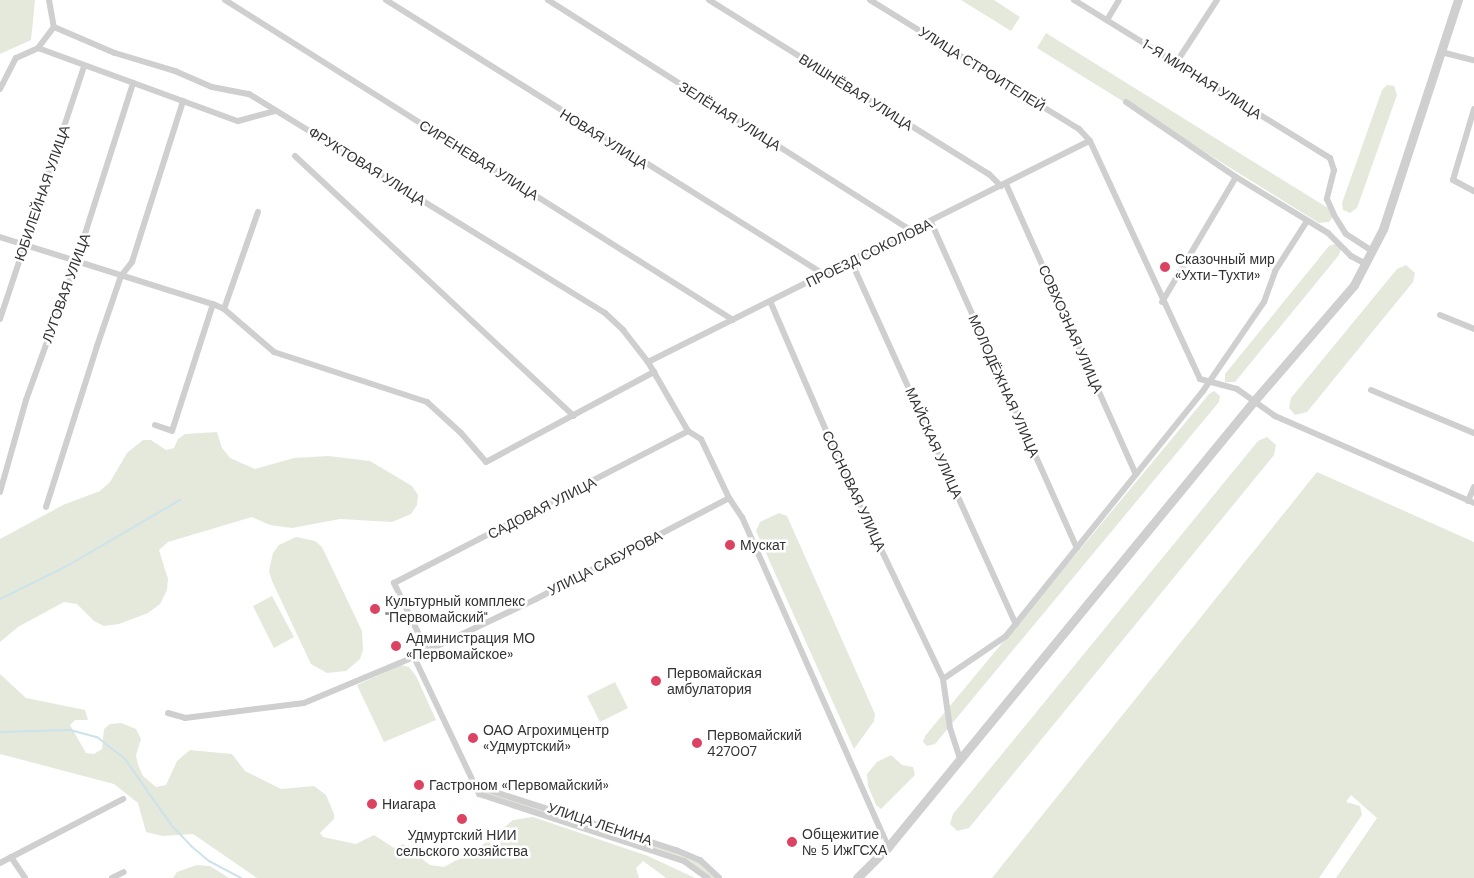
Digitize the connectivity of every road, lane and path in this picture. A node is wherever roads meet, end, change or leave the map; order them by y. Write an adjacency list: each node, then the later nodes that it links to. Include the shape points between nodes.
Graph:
1 (49, 0): 12 (street)
2 (225, 0): 47 (street, СИРЕНЕВАЯ УЛИЦА)
3 (386, 0): 39 (street, НОВАЯ УЛИЦА)
4 (548, 0): 32 (street, ЗЕЛЁНАЯ УЛИЦА)
5 (708, 0): 27 (street, ВИШНЁВАЯ УЛИЦА)
6 (870, 0): 24 (street, УЛИЦА СТРОИТЕЛЕЙ, via 1079,129)
7 (1074, 0): 11 (street, 1-Я МИРНАЯ УЛИЦА)
8 (1119, 0): 11 (street)
9 (1217, 0): 16 (street)
10 (1458, 0): 14 (street)
11 (1107, 20): 16 (street, 1-Я МИРНАЯ УЛИЦА)
12 (54, 27): 13 (street); 23 (street, ФРУКТОВАЯ УЛИЦА, via 115,53 175,70 212,87 248,94)
13 (38, 48): 17 (street); 19 (street, via 16,58)
14 (1441, 52): 15 (street); 35 (street, via 1383,229)
15 (1474, 60)
16 (1176, 63): 35 (street, 1-Я МИРНАЯ УЛИЦА, via 1330,158 1334,170 1327,199 1334,215 1346,234)
17 (84, 68): 18 (street); 34 (street, ЮБИЛЕЙНАЯ УЛИЦА)
18 (133, 83): 20 (street); 37 (street, ЛУГОВАЯ УЛИЦА)
19 (0, 89)
20 (183, 101): 23 (street, via 238,121); 40 (street, via 132,262)
21 (1126, 102): 26 (street)
22 (1474, 109): 28 (street, via 1453,180)
23 (275, 111): 49 (street, ФРУКТОВАЯ УЛИЦА, via 605,313)
24 (1090, 141): 27 (street, ПРОЕЗД СОКОЛОВА); 42 (street)
25 (295, 156): 54 (street)
26 (1236, 177): 30 (street); 42 (street)
27 (1004, 185): 31 (street, ПРОЕЗД СОКОЛОВА); 58 (street, СОВХОЗНАЯ УЛИЦА)
28 (1474, 191)
29 (258, 212): 44 (street)
30 (1307, 221): 38 (street, via 1328,233 1352,256); 51 (street, via 1275,271 1264,302)
31 (932, 222): 32 (street, ПРОЕЗД СОКОЛОВА); 64 (street, МОЛОДЁЖНАЯ УЛИЦА)
32 (912, 231): 36 (street, ПРОЕЗД СОКОЛОВА)
33 (0, 237): 34 (street)
34 (24, 246): 37 (street); 46 (street, ЮБИЛЕЙНАЯ УЛИЦА)
35 (1372, 251): 38 (street)
36 (851, 261): 39 (street, ПРОЕЗД СОКОЛОВА); 65 (street, МАЙСКАЯ УЛИЦА)
37 (76, 262): 40 (street); 60 (street, ЛУГОВАЯ УЛИЦА, via 26,400)
38 (1366, 264): 53 (street, via 1354,285)
39 (824, 274): 41 (street, ПРОЕЗД СОКОЛОВА)
40 (121, 276): 43 (street); 63 (street)
41 (770, 301): 47 (street, ПРОЕЗД СОКОЛОВА); 69 (street, СОСНОВАЯ УЛИЦА, via 845,474)
42 (1162, 302): 51 (street, via 1196,375)
43 (213, 304): 44 (street); 55 (street, via 172,431)
44 (224, 309): 54 (street, via 274,352 426,402 461,433 486,462)
45 (1440, 315): 48 (street)
46 (0, 319)
47 (733, 320): 49 (street, ПРОЕЗД СОКОЛОВА)
48 (1474, 329)
49 (648, 362): 50 (street, ФРУКТОВАЯ УЛИЦА)
50 (654, 372): 54 (street); 56 (street, ФРУКТОВАЯ УЛИЦА)
51 (1210, 382): 53 (street, via 1237,389); 58 (street)
52 (1371, 390): 57 (street)
53 (1254, 401): 62 (street, via 1275,416); 72 (street)
54 (574, 416)
55 (154, 425)
56 (688, 431): 61 (street, ФРУКТОВАЯ УЛИЦА, via 701,439); 66 (street, САДОВАЯ УЛИЦА, via 394,583)
57 (1474, 433)
58 (1136, 474): 64 (street)
59 (1474, 487): 62 (street)
60 (0, 492)
61 (729, 498): 66 (street, УЛИЦА САБУРОВА, via 536,599); 75 (street, ФРУКТОВАЯ УЛИЦА, via 742,517)
62 (1471, 502)
63 (46, 507)
64 (1077, 548): 65 (street)
65 (1016, 624): 68 (street, via 998,642)
66 (427, 650): 67 (street, УЛИЦА САБУРОВА)
67 (414, 657): 71 (street, УЛИЦА САБУРОВА, via 294,706 185,718); 73 (street, УЛИЦА ЛЕНИНА)
68 (955, 671): 69 (street); 70 (street)
69 (943, 679): 70 (street, СОСНОВАЯ УЛИЦА)
70 (947, 691): 72 (street, via 950,728)
71 (168, 713)
72 (960, 758): 75 (street)
73 (473, 784): 81 (street, УЛИЦА ЛЕНИНА, via 479,794 684,861); 82 (street, УЛИЦА ЛЕНИНА, via 682,852 700,860)
74 (123, 798): 76 (street)
75 (888, 847): 83 (street)
76 (11, 857): 77 (street); 79 (street)
77 (0, 863)
78 (124, 872): 80 (street)
79 (25, 878)
80 (112, 878)
81 (707, 878)
82 (719, 878)
83 (857, 878)

